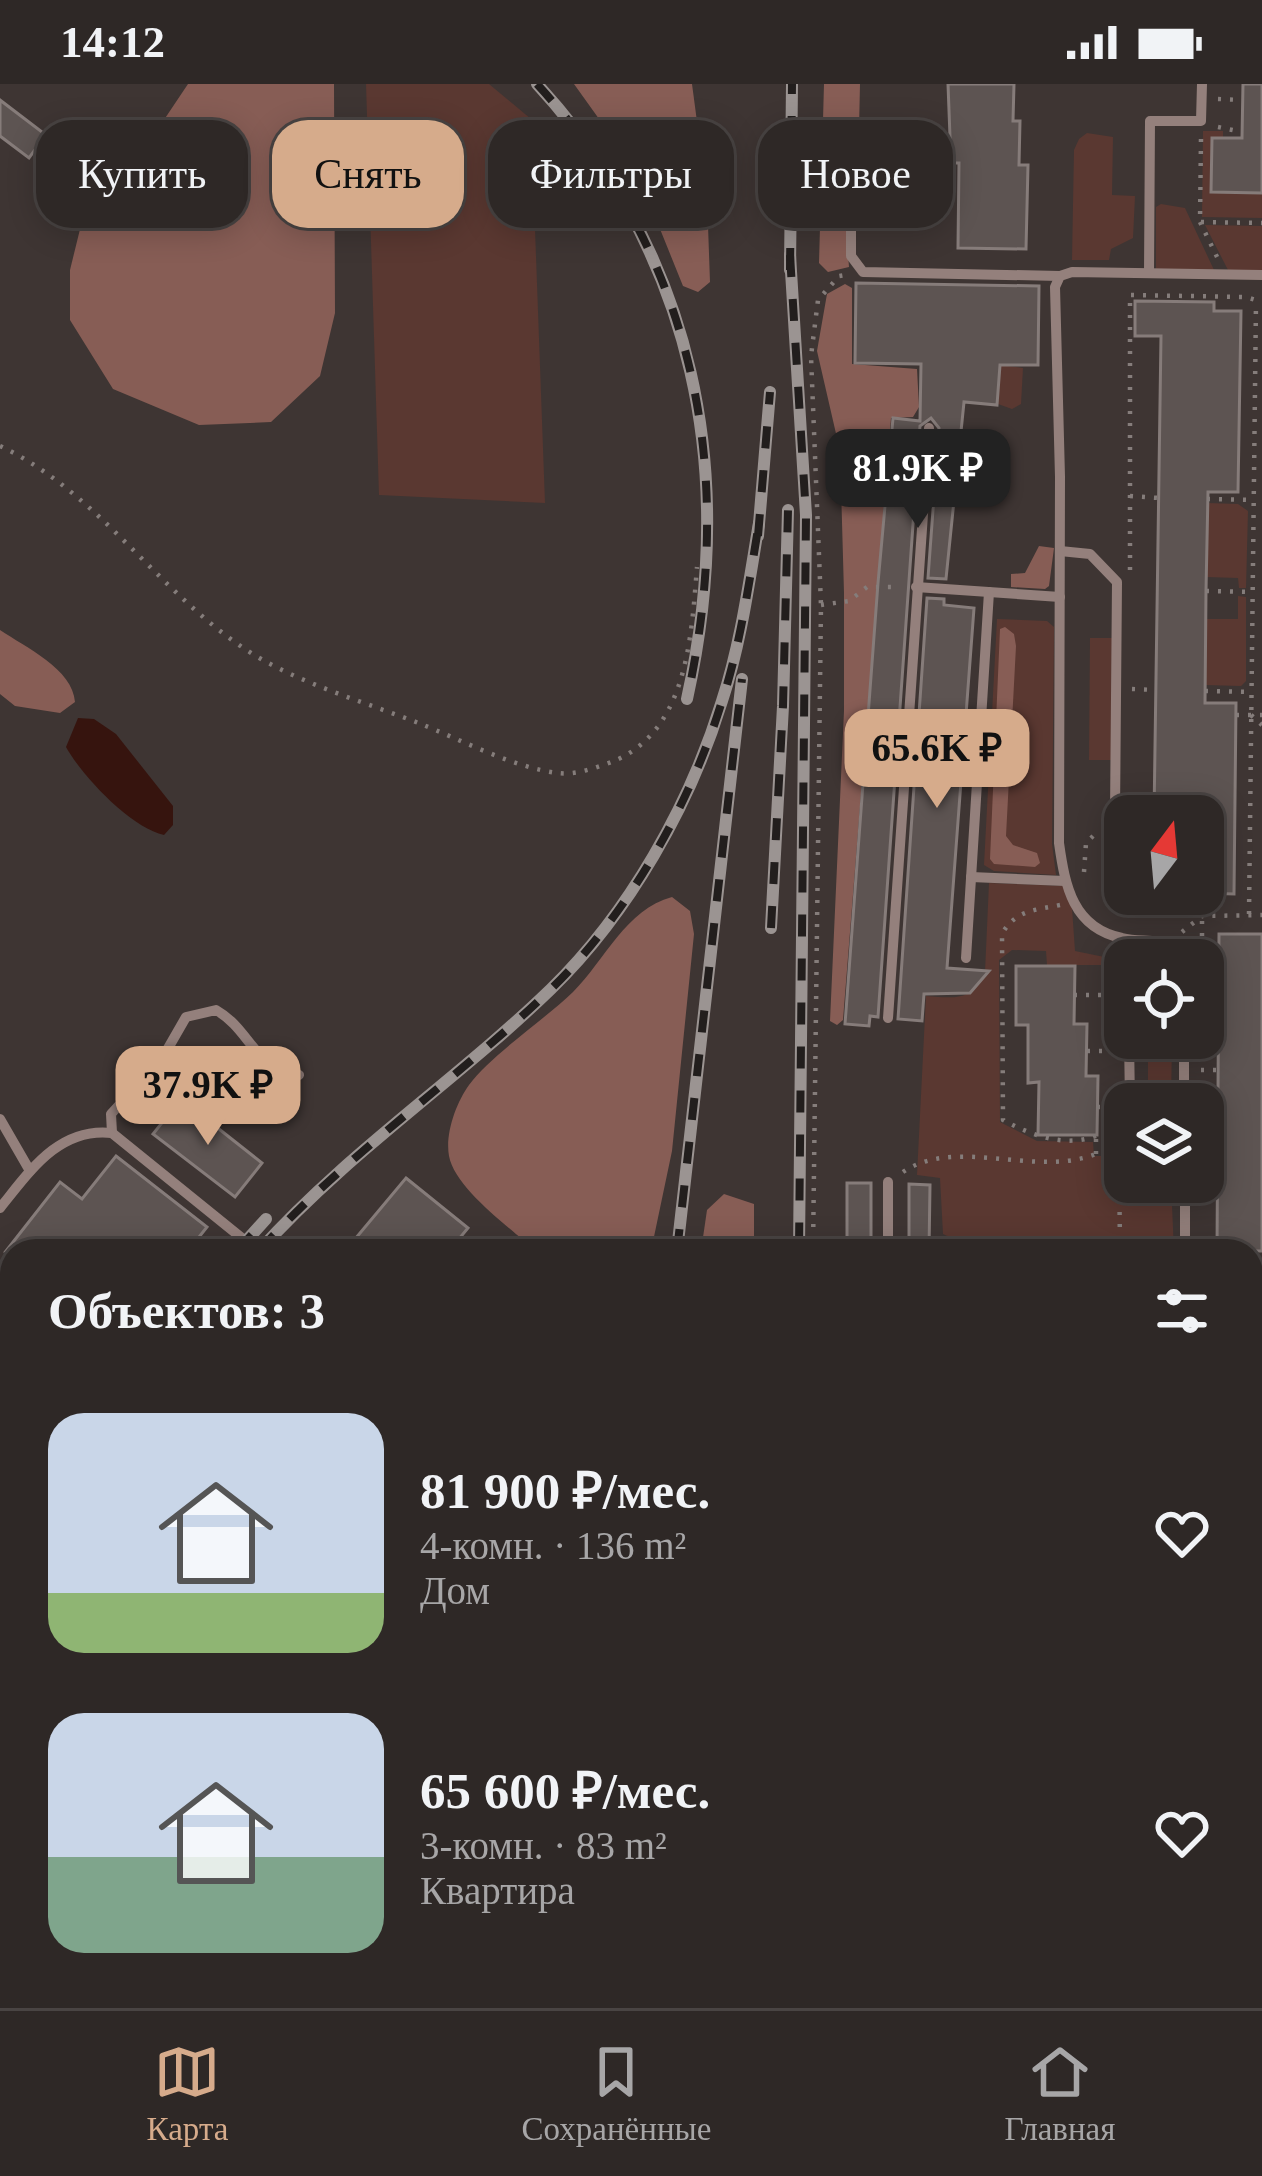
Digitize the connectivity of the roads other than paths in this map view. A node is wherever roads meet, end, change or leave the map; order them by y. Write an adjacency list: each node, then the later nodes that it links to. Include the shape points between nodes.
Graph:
1 (1202, 84): 3 (lane, via 1206,123 1150,121)
2 (851, 230): 5 (lane, via 851,256 863,272)
3 (1148, 273): 4 (lane); 5 (lane)
4 (1262, 275)
5 (1060, 276): 7 (lane)
6 (929, 428): 8 (lane)
7 (1060, 551): 10 (lane); 11 (lane, via 1090,554 1117,582)
8 (916, 586): 9 (lane); 16 (lane)
9 (989, 592): 10 (lane); 12 (lane)
10 (1060, 597): 13 (lane)
11 (1115, 795)
12 (971, 877): 13 (lane); 15 (lane)
13 (1065, 881): 14 (lane, via 1086,921)
14 (1124, 939)
15 (966, 958)
16 (888, 1018)
17 (298, 1075): 19 (lane, via 250,1049 236,1021 216,1010 186,1017 163,1057 111,1114)
18 (0, 1119): 20 (lane)
19 (112, 1133): 20 (lane, via 79,1135); 24 (lane)
20 (29, 1171): 23 (lane)
21 (888, 1182): 25 (lane)
22 (1185, 1203): 26 (lane)
23 (0, 1208)
24 (243, 1239)
25 (888, 1239)
26 (1185, 1239)

